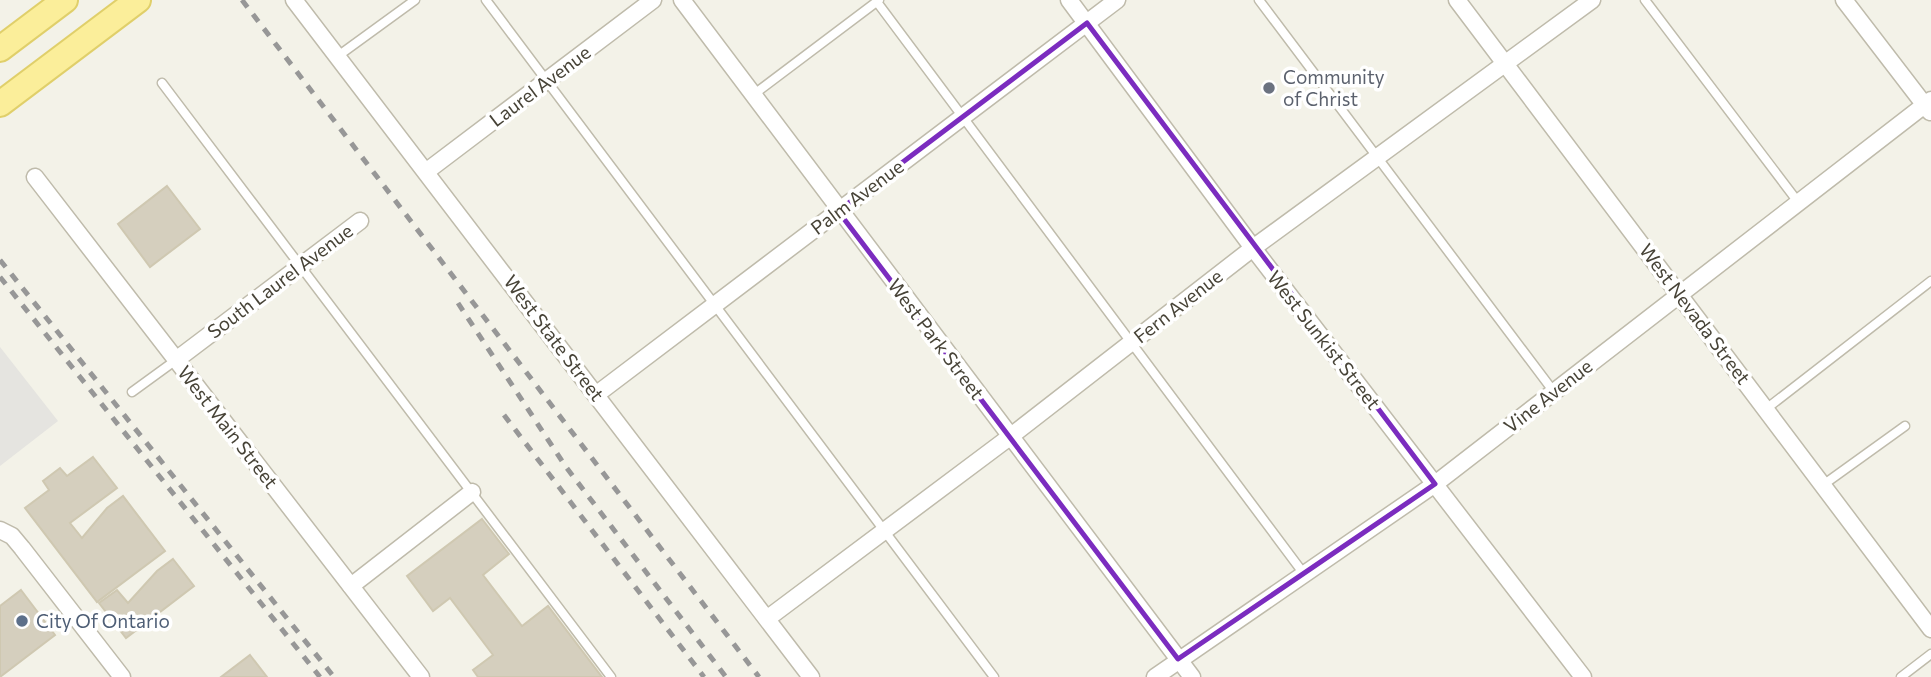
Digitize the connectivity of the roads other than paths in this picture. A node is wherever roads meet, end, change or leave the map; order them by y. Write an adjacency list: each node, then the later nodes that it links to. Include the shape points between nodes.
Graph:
1 (65, 0): 17 (main road)
2 (138, 0): 23 (main road)
3 (294, 0): 18 (street, West State Street)
4 (415, 0): 18 (lane)
5 (486, 0): 20 (lane)
6 (653, 0): 20 (street, Laurel Avenue)
7 (682, 0): 22 (street, West Park Street)
8 (1069, 0): 16 (street, West Sunkist Street)
9 (1117, 0): 16 (street, Palm Avenue)
10 (1259, 0): 26 (lane)
11 (1457, 0): 19 (street, West Nevada Street)
12 (1592, 0): 19 (street, Fern Avenue)
13 (1645, 0): 29 (lane)
14 (1844, 0): 24 (street)
15 (878, 1): 22 (lane); 25 (lane)
16 (1087, 23): 25 (street, Palm Avenue); 32 (street, West Sunkist Street)
17 (0, 50)
18 (338, 56): 27 (street, West State Street)
19 (1507, 62): 26 (street, Fern Avenue); 35 (street, West Nevada Street)
20 (548, 80): 27 (street, Laurel Avenue); 36 (lane)
21 (162, 83): 33 (lane)
22 (752, 95): 30 (street, West Park Street)
23 (0, 104)
24 (1929, 106): 29 (street, Vine Avenue)
25 (962, 117): 30 (street, Palm Avenue); 37 (lane)
26 (1377, 157): 32 (street, Fern Avenue); 39 (lane)
27 (427, 171): 41 (street, West State Street)
28 (35, 177): 38 (street, West Main Street)
29 (1798, 202): 35 (street, Vine Avenue)
30 (838, 211): 36 (street, Palm Avenue); 44 (street, West Park Street)
31 (360, 221): 33 (street, South Laurel Avenue)
32 (1253, 248): 37 (street, Fern Avenue); 45 (street, West Sunkist Street)
33 (300, 266): 38 (street, South Laurel Avenue); 47 (lane)
34 (1931, 281): 42 (lane)
35 (1680, 293): 39 (street, Vine Avenue); 42 (street, West Nevada Street)
36 (714, 306): 41 (street, Palm Avenue); 49 (lane)
37 (1131, 343): 44 (street, Fern Avenue); 50 (lane)
38 (176, 360): 40 (lane, South Laurel Avenue); 51 (street, West Main Street)
39 (1554, 392): 45 (street, Vine Avenue)
40 (132, 393)
41 (597, 394): 52 (street, West State Street)
42 (1766, 408): 46 (street, West Nevada Street)
43 (1905, 426): 46 (lane)
44 (1011, 436): 49 (street, Fern Avenue); 55 (street, West Park Street)
45 (1435, 484): 50 (street, Vine Avenue); 63 (street, West Sunkist Street)
46 (1823, 485): 53 (street, West Nevada Street)
47 (472, 492): 51 (street); 58 (lane)
48 (0, 530): 56 (street, via 22,548)
49 (883, 531): 52 (street, Fern Avenue); 60 (lane)
50 (1304, 574): 55 (street, Vine Avenue)
51 (351, 586): 57 (street, West Main Street)
52 (768, 618): 59 (street, West State Street)
53 (1931, 628)
54 (1931, 654): 64 (lane)
55 (1178, 659): 61 (street, Vine Avenue); 62 (street, West Park Street)
56 (121, 677)
57 (421, 677)
58 (611, 677)
59 (811, 677)
60 (994, 677)
61 (1155, 677)
62 (1192, 677)
63 (1583, 677)
64 (1901, 677)

